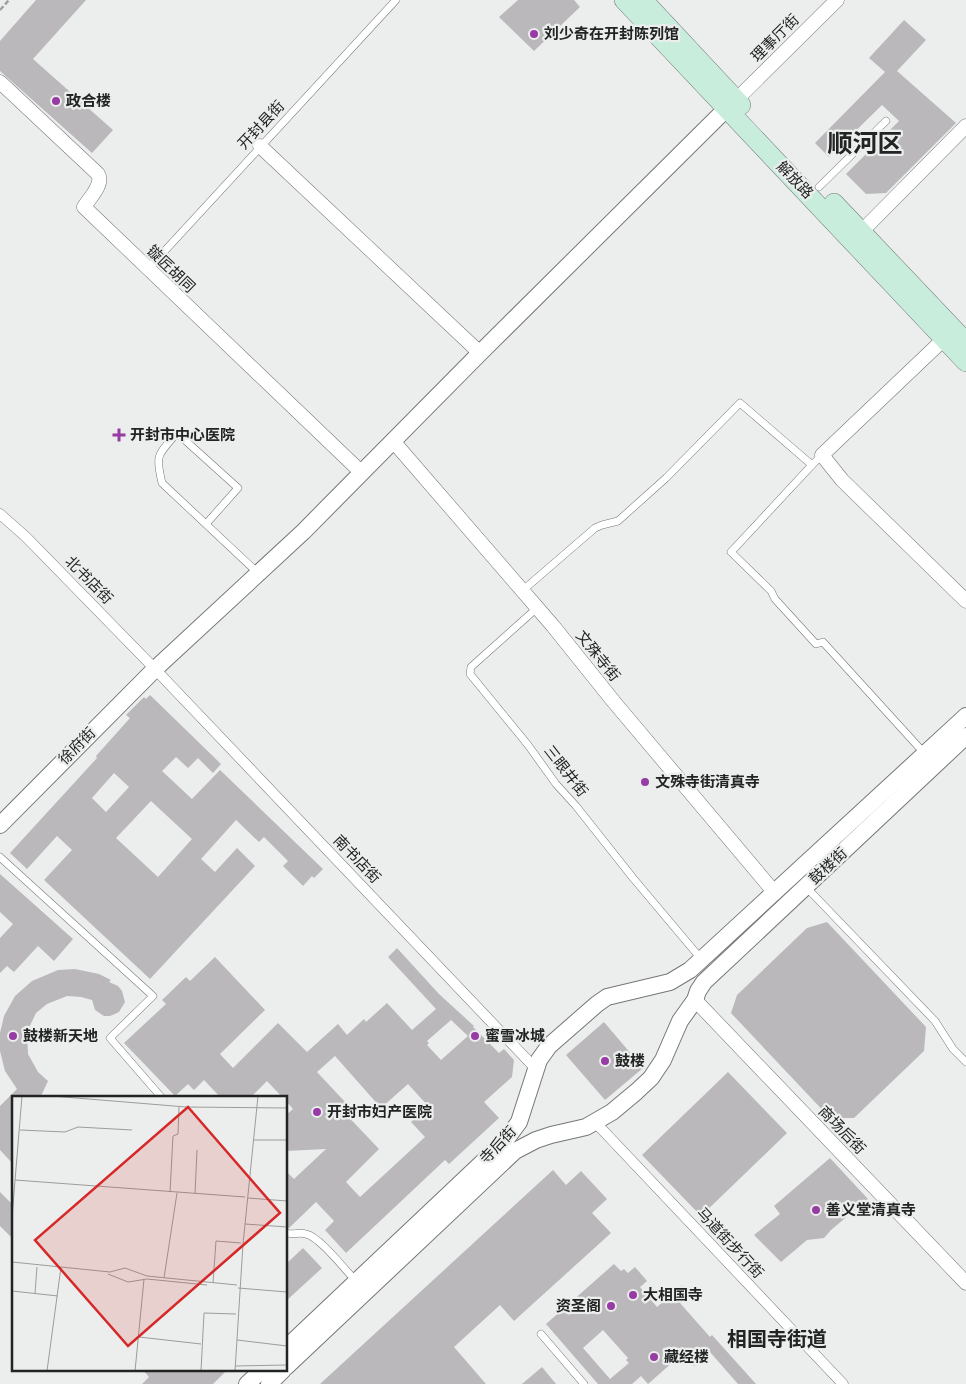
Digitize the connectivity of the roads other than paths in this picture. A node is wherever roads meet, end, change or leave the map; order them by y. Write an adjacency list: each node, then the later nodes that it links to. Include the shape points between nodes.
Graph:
1 (396, 0): 9 (lane, 开封县街)
2 (624, 0): 6 (main road, 解放路)
3 (643, 0): 6 (main road, 解放路)
4 (837, 0): 6 (street, 理事厅街)
5 (0, 82): 12 (street, 镟匠胡同, via 98,174 99,184 84,208)
6 (731, 104): 10 (main road, 解放路); 13 (main road, 解放路); 15 (street, 徐府街)
7 (886, 121): 10 (lane)
8 (966, 126): 11 (street)
9 (260, 146): 12 (lane, 开封县街); 15 (street)
10 (820, 187): 11 (main road, 解放路)
11 (862, 232): 14 (main road, 解放路)
12 (148, 269): 19 (street, 镟匠胡同)
13 (944, 339): 16 (main road, 解放路); 18 (street)
14 (966, 342)
15 (480, 353): 17 (street, 徐府街)
16 (966, 362)
17 (393, 441): 19 (street, 徐府街); 23 (street, 文殊寺街)
18 (817, 460): 23 (lane, via 740,403 618,521 595,528); 24 (street, via 842,480); 29 (lane, via 731,552 771,591 816,644 823,642)
19 (362, 473): 22 (street, 徐府街)
20 (0, 514): 26 (street, 北书店街)
21 (206, 524): 21 (lane, via 238,488 177,433 158,456 162,483); 22 (lane)
22 (258, 573): 26 (street, 徐府街)
23 (522, 591): 25 (street, 文殊寺街)
24 (966, 601)
25 (537, 608): 33 (street, 文殊寺街); 34 (lane, 三眼井街, via 471,667 470,674 556,784)
26 (155, 669): 30 (street, 徐府街); 37 (street, 南书店街)
27 (966, 716): 29 (street, 鼓楼街)
28 (966, 736): 32 (street, 鼓楼街)
29 (925, 754): 33 (street, 鼓楼街)
30 (0, 825)
31 (0, 857): 38 (lane, via 153,996 110,1038)
32 (806, 887): 35 (street, 鼓楼街, via 704,982); 36 (lane, via 935,1021 952,1049)
33 (775, 893): 34 (street, 鼓楼街)
34 (703, 960): 37 (street, 寺后街, via 670,982 615,994 597,1004 549,1046)
35 (695, 1000): 39 (street, 寺后街, via 680,1021 663,1060 651,1078 612,1112); 42 (street, 商场后街)
36 (966, 1062)
37 (536, 1069): 41 (street, 寺后街, via 520,1122 514,1130)
38 (160, 1096)
39 (595, 1122): 45 (street, 寺后街, via 536,1140 515,1151); 49 (street, 马道街步行街)
40 (288, 1233): 41 (lane, via 305,1234 316,1239)
41 (357, 1282): 44 (street, 寺后街)
42 (966, 1283)
43 (541, 1334): 48 (lane)
44 (288, 1346)
45 (288, 1365)
46 (278, 1372): 47 (street)
47 (261, 1379)
48 (584, 1384)
49 (843, 1384)

